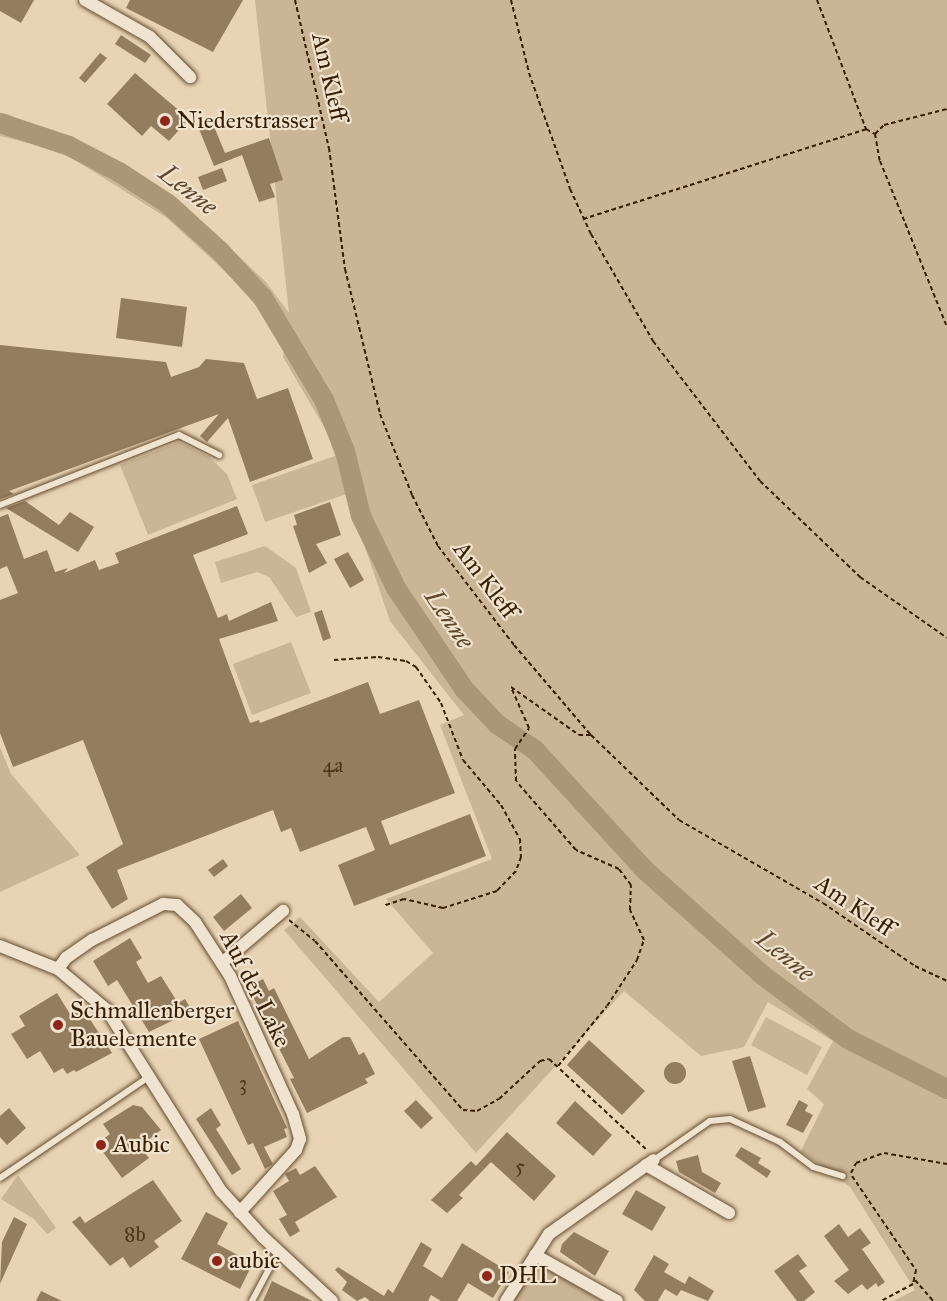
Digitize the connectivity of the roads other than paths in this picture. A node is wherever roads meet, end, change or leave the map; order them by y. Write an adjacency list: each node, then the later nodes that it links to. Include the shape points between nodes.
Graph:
1 (85, 0): 2 (street, via 150,37)
2 (190, 76)
3 (219, 455): 4 (lane, via 179,435)
4 (0, 504)
5 (281, 913): 7 (street)
6 (0, 946): 8 (street)
7 (223, 962): 8 (street, Auf der Lake, via 195,922 170,903 152,908 92,939); 13 (street, Auf der Lake, via 293,1114 300,1139 296,1150)
8 (58, 969): 9 (street, via 107,1010)
9 (151, 1076): 12 (lane); 13 (street, via 202,1165)
10 (650, 1162): 11 (lane, via 710,1121 730,1119 750,1125 813,1167); 14 (street); 16 (street, via 549,1234)
11 (843, 1176)
12 (0, 1178)
13 (240, 1212): 15 (street)
14 (729, 1213)
15 (278, 1252): 17 (street); 18 (lane)
16 (536, 1255): 19 (street); 20 (street)
17 (324, 1299)
18 (252, 1301)
19 (506, 1301)
20 (617, 1301)

